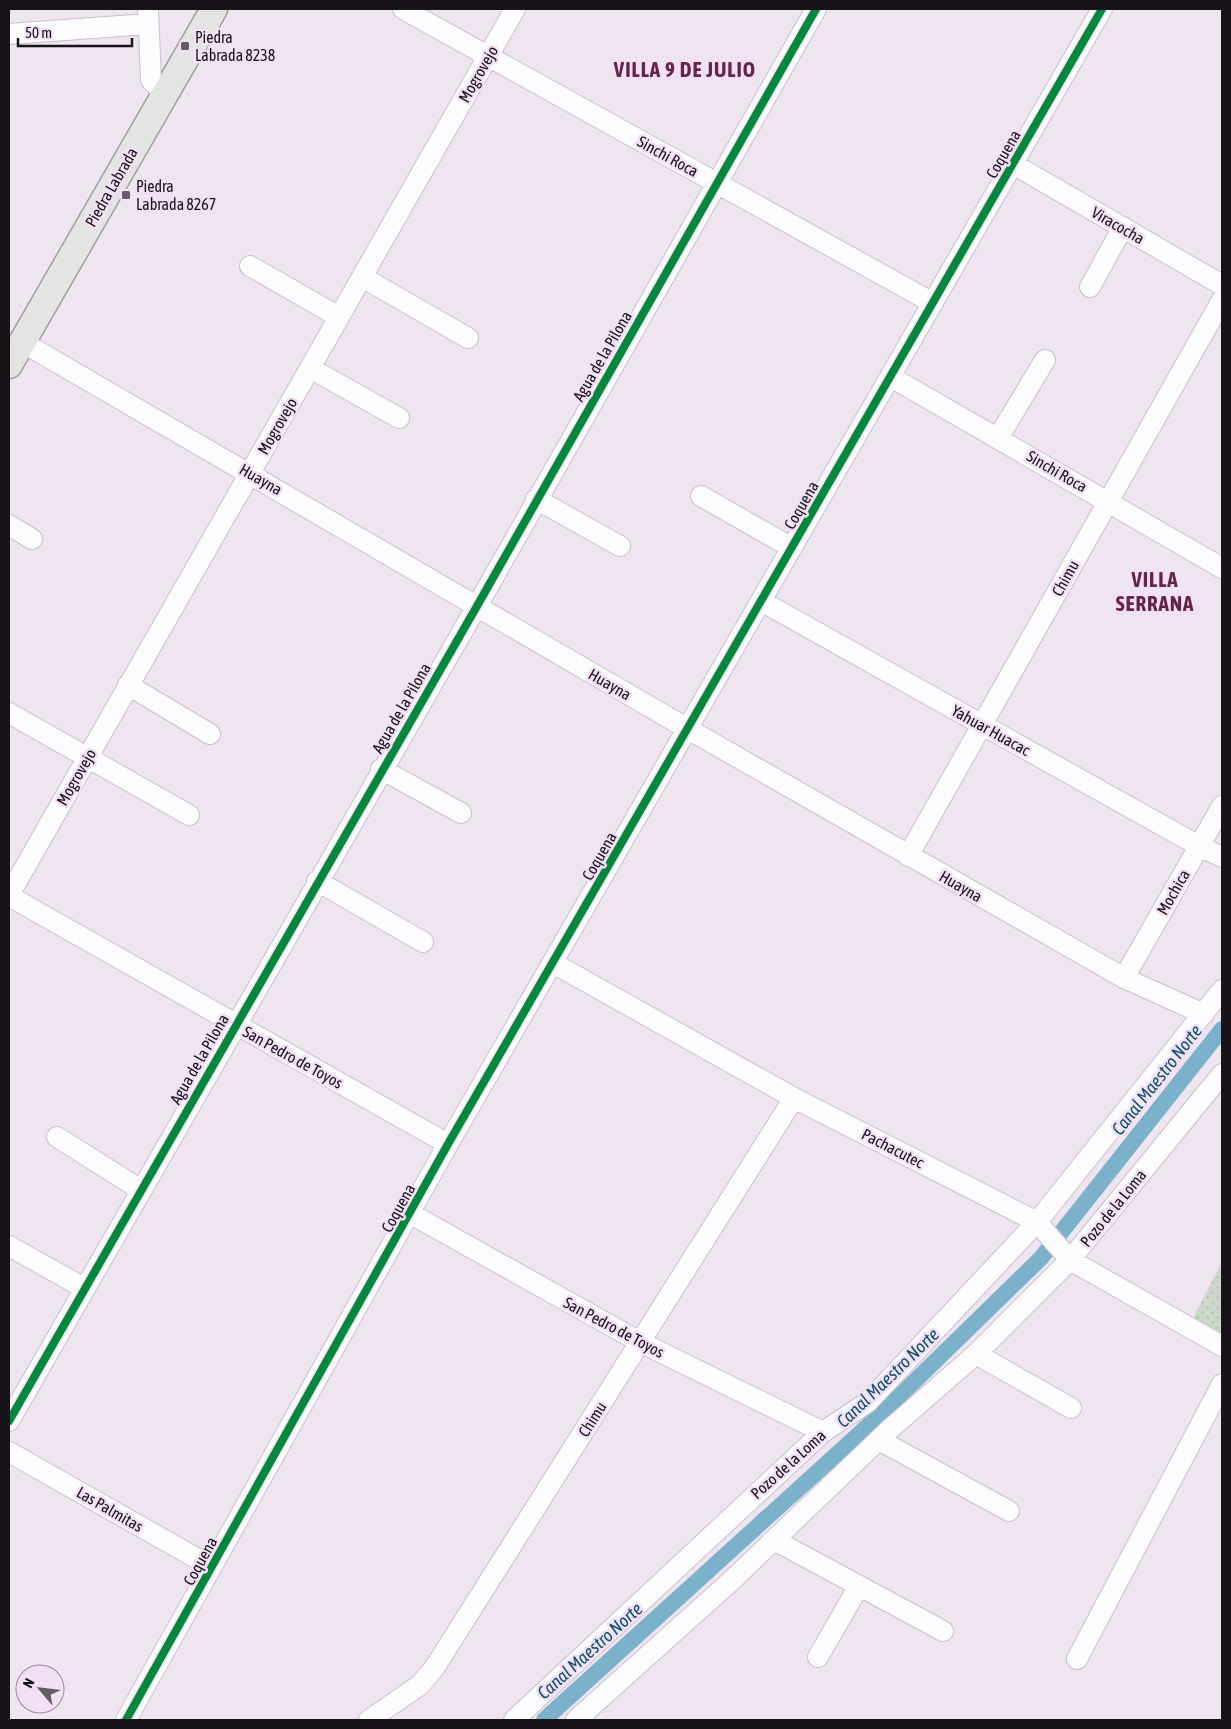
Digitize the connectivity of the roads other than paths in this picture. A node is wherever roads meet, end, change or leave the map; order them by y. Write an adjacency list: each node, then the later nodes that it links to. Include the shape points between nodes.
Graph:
1 (214, 9): 9 (main road, Piedra Labrada)
2 (403, 9): 8 (street, Sinchi Roca)
3 (515, 9): 8 (street, Mogrovejo)
4 (816, 9): 11 (street, Agua de la Pilona)
5 (1102, 9): 10 (street, Coquena)
6 (148, 16): 7 (street); 9 (street, via 151,80)
7 (9, 34)
8 (488, 56): 11 (street, Sinchi Roca); 14 (street, Mogrovejo)
9 (165, 94): 21 (main road, Piedra Labrada)
10 (1013, 164): 12 (street, Viracocha); 18 (street, Coquena)
11 (717, 183): 18 (street, Sinchi Roca); 30 (street, Agua de la Pilona)
12 (1122, 227): 15 (street, Viracocha); 16 (street)
13 (250, 266): 19 (street)
14 (362, 276): 19 (street, Mogrovejo); 20 (street)
15 (1222, 285)
16 (1090, 287)
17 (1222, 300): 31 (street, Chimu)
18 (933, 303): 25 (street, Coquena)
19 (339, 317): 24 (street, Mogrovejo)
20 (468, 338)
21 (22, 342): 23 (main road, Piedra Labrada); 28 (street, Huayna)
22 (1045, 360): 27 (street)
23 (9, 365)
24 (310, 368): 26 (street); 28 (street, Mogrovejo)
25 (891, 377): 27 (street, Sinchi Roca); 35 (street, Coquena)
26 (399, 418)
27 (998, 438): 31 (street, Sinchi Roca)
28 (250, 472): 38 (street, Huayna); 39 (street, Mogrovejo)
29 (702, 496): 35 (street)
30 (536, 499): 34 (street); 38 (street, Agua de la Pilona)
31 (1109, 501): 36 (street, Sinchi Roca); 41 (street, Chimu)
32 (9, 525): 33 (street)
33 (32, 539)
34 (620, 546)
35 (792, 548): 37 (street, Coquena)
36 (1222, 568)
37 (762, 601): 41 (street, Yahuar Huacac); 42 (street, Coquena)
38 (477, 606): 42 (street, Huayna); 45 (street, Agua de la Pilona)
39 (128, 685): 43 (street); 44 (street, Mogrovejo)
40 (9, 713): 44 (street)
41 (982, 725): 49 (street, Yahuar Huacac); 50 (street, Chimu)
42 (688, 729): 50 (street, Huayna); 55 (street, Coquena)
43 (210, 734)
44 (88, 756): 48 (street); 53 (street, Mogrovejo)
45 (382, 769): 47 (street); 52 (street, Agua de la Pilona)
46 (1222, 806): 49 (street, Mochica)
47 (461, 814)
48 (189, 815)
49 (1199, 846): 51 (street, Yahuar Huacac); 56 (street, Mochica)
50 (908, 856): 56 (street, Huayna)
51 (1222, 857)
52 (317, 881): 54 (street); 59 (street, Agua de la Pilona)
53 (9, 895): 59 (street, San Pedro de Toyos)
54 (423, 942)
55 (554, 963): 61 (street, Pachacutec); 63 (street, Coquena)
56 (1124, 978): 58 (street, Huayna)
57 (1222, 990): 58 (street, Pozo de la Loma)
58 (1204, 1014): 66 (street, Pozo de la Loma)
59 (235, 1025): 63 (street, San Pedro de Toyos); 64 (street, Agua de la Pilona)
60 (1221, 1076): 68 (street, Pozo de la Loma)
61 (794, 1098): 66 (street, Pachacutec); 70 (street, Chimu)
62 (57, 1137): 64 (street)
63 (448, 1144): 65 (street, Coquena)
64 (141, 1190): 69 (street, Agua de la Pilona)
65 (411, 1214): 70 (street, San Pedro de Toyos); 81 (street, Coquena)
66 (1036, 1222): 68 (street, Pachacutec); 76 (street, Pozo de la Loma, via 868,1402)
67 (9, 1246): 69 (street)
68 (1070, 1260): 71 (street, Pachacutec); 72 (street, Pozo de la Loma)
69 (84, 1288): 75 (street, Agua de la Pilona)
70 (640, 1342): 76 (street, San Pedro de Toyos); 87 (street, Chimu, via 435,1666 420,1685)
71 (1222, 1346)
72 (976, 1354): 74 (street); 77 (street, Pozo de la Loma)
73 (1222, 1384): 85 (street)
74 (1071, 1408)
75 (9, 1421)
76 (823, 1432): 88 (street, Pozo de la Loma)
77 (879, 1440): 79 (street); 80 (street, Pozo de la Loma)
78 (9, 1452): 81 (street, Las Palmitas)
79 (1009, 1511)
80 (774, 1540): 82 (street); 89 (street, Pozo de la Loma)
81 (212, 1567): 86 (street, Coquena)
82 (859, 1586): 83 (street); 84 (street)
83 (943, 1631)
84 (818, 1657)
85 (1077, 1659)
86 (126, 1720)
87 (368, 1720)
88 (514, 1720)
89 (576, 1720)

